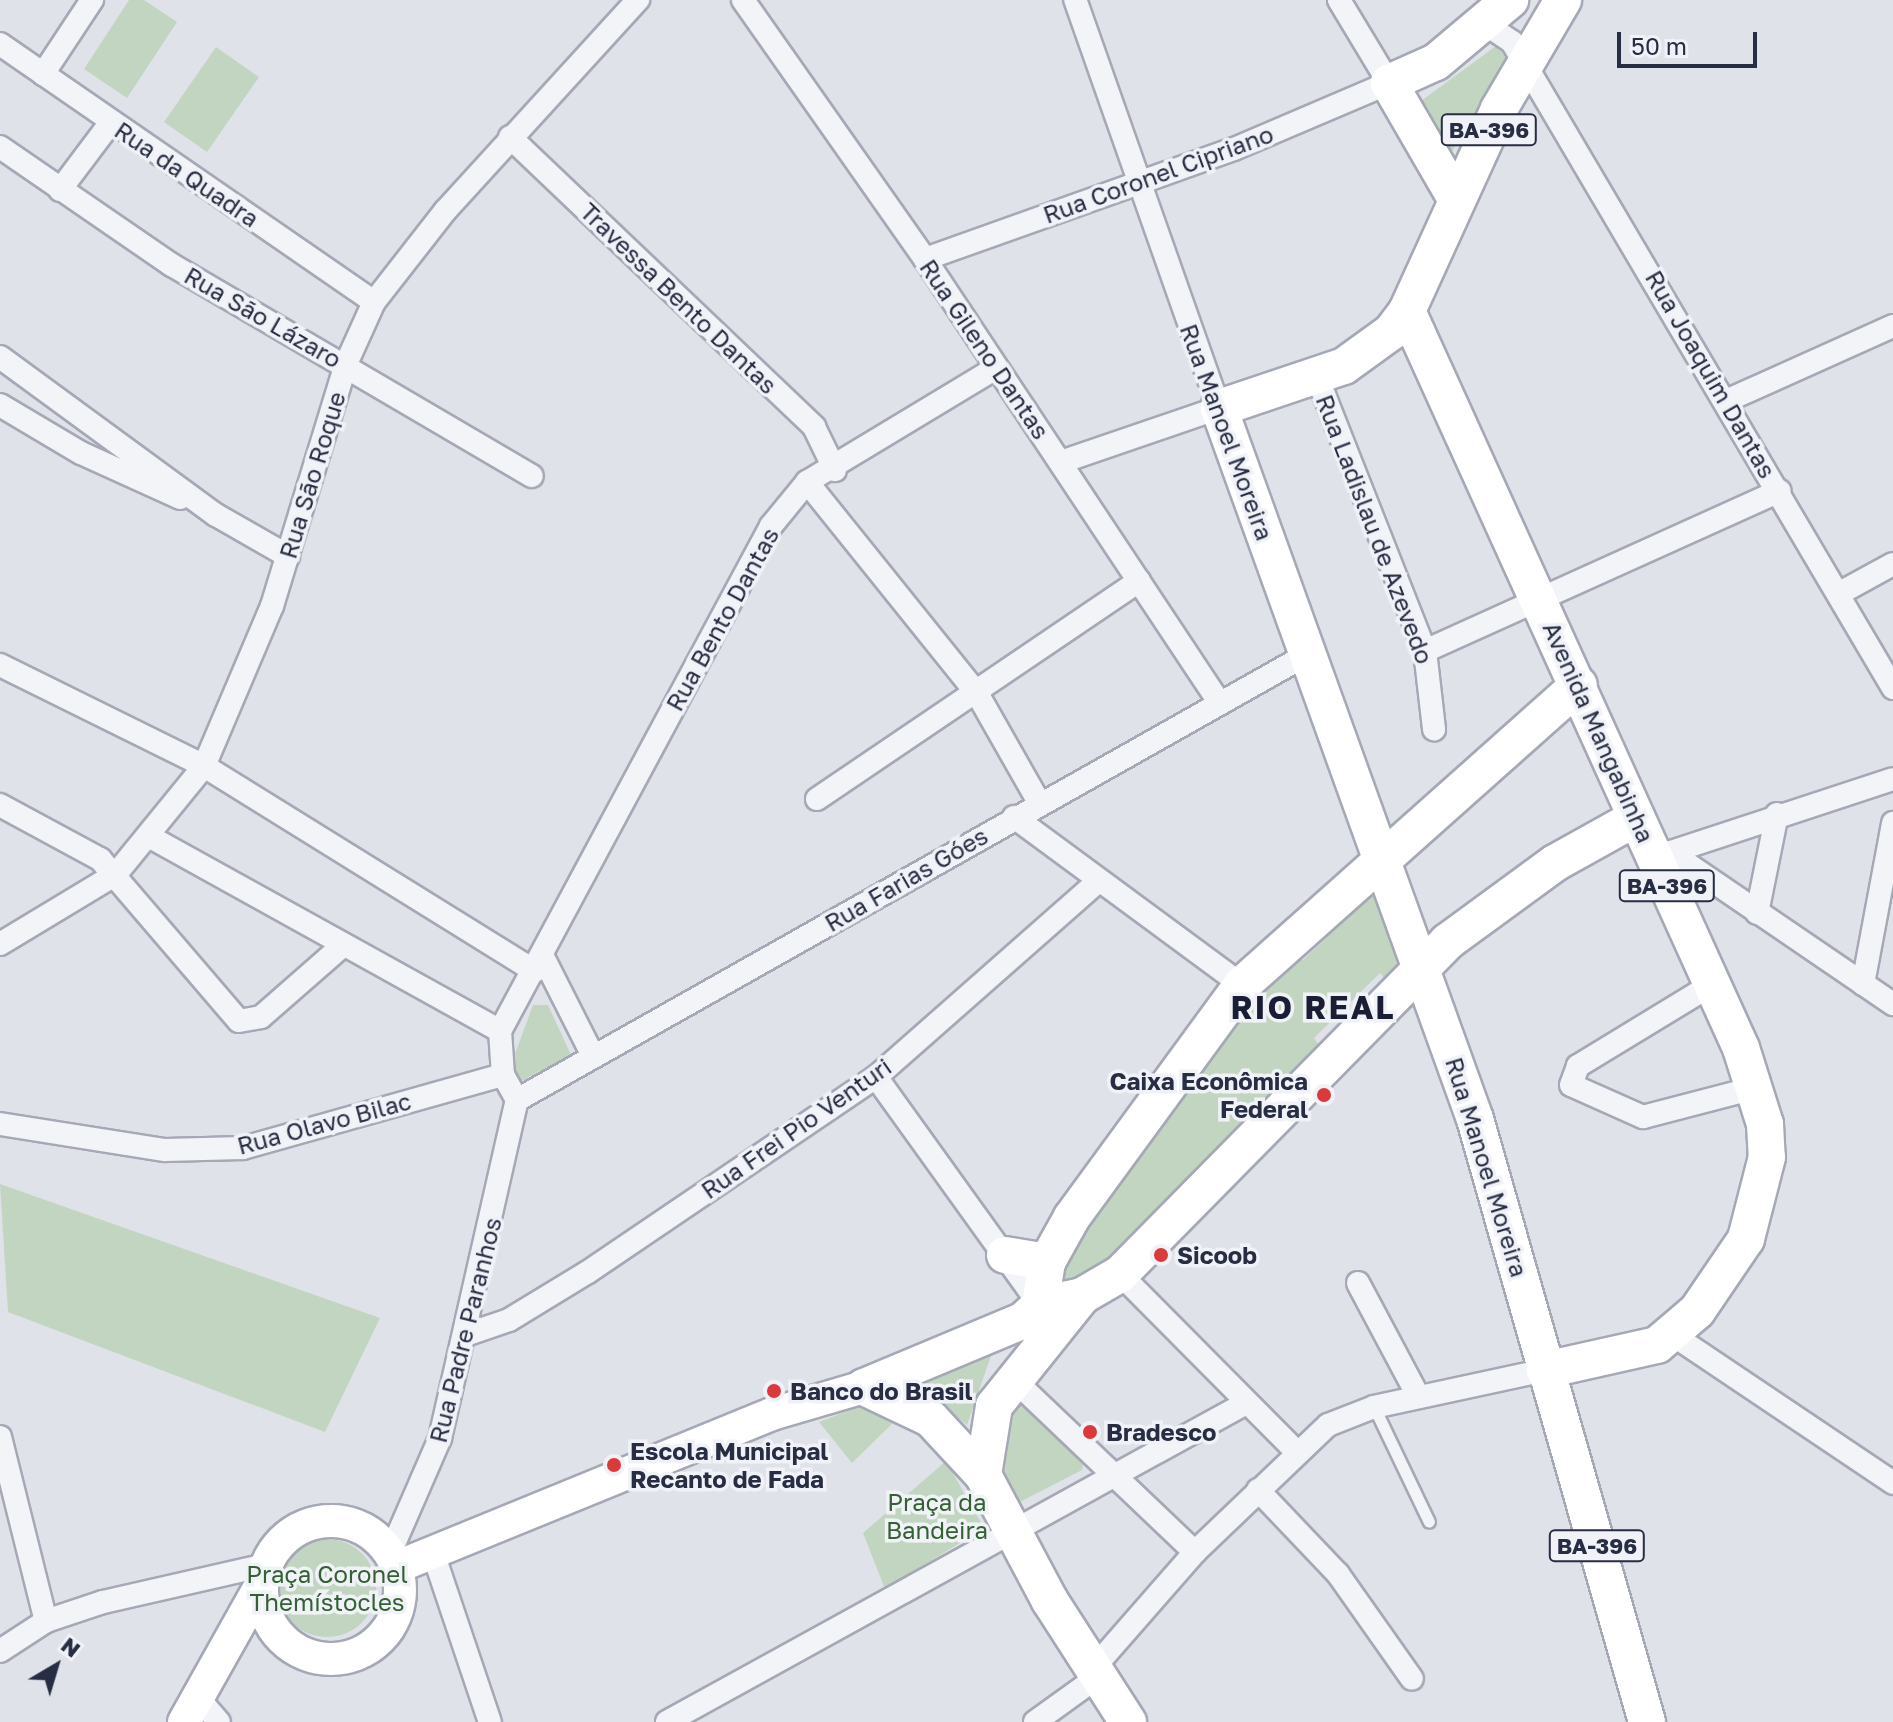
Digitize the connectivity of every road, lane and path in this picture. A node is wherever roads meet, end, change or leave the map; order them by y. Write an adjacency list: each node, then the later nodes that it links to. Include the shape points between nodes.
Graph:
1 (92, 0): 10 (street)
2 (638, 0): 13 (street, Rua São Roque)
3 (743, 0): 18 (street, Rua Gileno Dantas)
4 (1075, 0): 15 (street, Rua Manoel Moreira)
5 (1339, 0): 11 (street)
6 (1563, 0): 9 (main road, BA-396)
7 (1497, 12): 9 (street, Rua Joaquim Dantas); 11 (main road, via 1436,62)
8 (0, 44): 10 (street, Rua da Quadra)
9 (1523, 63): 17 (main road, BA-396); 26 (street, Rua Joaquim Dantas)
10 (43, 74): 12 (street, Rua da Quadra)
11 (1389, 83): 15 (street, Rua Coronel Cipriano); 17 (main road)
12 (111, 122): 16 (street); 19 (street, Rua da Quadra)
13 (510, 137): 19 (street, Rua São Roque); 30 (street, Travessa Bento Dantas, via 814,427)
14 (0, 147): 16 (street, Rua São Lázaro)
15 (1137, 182): 18 (street, Rua Coronel Cipriano); 28 (street, Rua Manoel Moreira)
16 (60, 190): 23 (street, Rua São Lázaro, via 172,265)
17 (1455, 197): 20 (main road, BA-396)
18 (925, 259): 24 (street, Rua Gileno Dantas)
19 (374, 302): 23 (street, Rua São Roque)
20 (1407, 311): 25 (main road, BA-396, via 1363,355); 39 (main road, Avenida Mangabinha / BA-396)
21 (1893, 326): 26 (street)
22 (0, 357): 34 (street)
23 (346, 364): 31 (street, Rua São Lázaro); 35 (street, Rua São Roque)
24 (996, 368): 29 (street, Rua Gileno Dantas); 30 (street, Rua Bento Dantas)
25 (1317, 377): 28 (main road, BA-396); 40 (street, Rua Ladislau de Azevedo)
26 (1726, 401): 33 (street, Rua Joaquim Dantas)
27 (0, 405): 34 (street, via 81,453)
28 (1219, 408): 29 (street); 41 (main road, Rua Manoel Moreira / BA-396)
29 (1061, 462): 37 (street, Rua Gileno Dantas)
30 (835, 470): 32 (street, Rua Bento Dantas)
31 (532, 476)
32 (807, 482): 45 (street); 65 (street, Rua Bento Dantas, via 771,526 719,619)
33 (1780, 491): 38 (street, Rua Joaquim Dantas); 39 (street)
34 (216, 515): 35 (street)
35 (288, 556): 48 (street, Rua São Roque)
36 (1893, 564): 38 (street)
37 (1139, 581): 45 (street); 46 (street, Rua Gileno Dantas)
38 (1840, 593): 44 (street, Rua Joaquim Dantas)
39 (1538, 596): 40 (street); 43 (main road, Avenida Mangabinha / BA-396)
40 (1425, 651): 47 (street, Rua Ladislau de Azevedo)
41 (1306, 655): 46 (street, Rua Farias Góes); 59 (main road, Rua Manoel Moreira / BA-396)
42 (0, 665): 48 (street)
43 (1579, 685): 55 (main road, Avenida Mangabinha / BA-396); 59 (main road)
44 (1893, 688)
45 (978, 695): 50 (street); 51 (street)
46 (1219, 702): 51 (street, Rua Farias Góes)
47 (1434, 729)
48 (204, 766): 57 (street, Rua São Roque); 65 (street)
49 (1893, 779): 53 (street)
50 (817, 799)
51 (1040, 804): 54 (street, Rua Farias Góes)
52 (0, 805): 60 (street, via 82,846)
53 (1777, 814): 58 (street); 62 (street)
54 (1014, 817): 61 (street); 72 (street, Rua Farias Góes)
55 (1636, 818): 58 (main road, Avenida Mangabinha / BA-396); 66 (main road, via 1516,889)
56 (1893, 823): 67 (street)
57 (152, 838): 60 (street, Rua São Roque); 64 (street)
58 (1662, 855): 62 (street); 69 (main road, Avenida Mangabinha / BA-396)
59 (1383, 864): 66 (main road, BA-396); 68 (main road)
60 (116, 874): 63 (street, Rua São Roque); 64 (street, via 239,1021 261,1017)
61 (1097, 882): 68 (street); 74 (street, Rua Frei Pio Venturi)
62 (1757, 913): 67 (street)
63 (0, 944)
64 (342, 946): 71 (street)
65 (539, 964): 71 (street, Rua Bento Dantas); 72 (street)
66 (1424, 966): 80 (main road); 86 (main road, Rua Manoel Moreira / BA-396)
67 (1863, 984): 70 (street)
68 (1242, 985): 79 (main road, via 1125,1141)
69 (1711, 985): 75 (main road, Avenida Mangabinha / BA-396); 75 (street, via 1578,1066 1571,1085 1643,1117)
70 (1893, 1004)
71 (500, 1031): 73 (street)
72 (593, 1056): 76 (street, Rua Farias Góes)
73 (503, 1075): 76 (street); 77 (street, Rua Olavo Bilac, via 243,1148 165,1150)
74 (876, 1077): 78 (street); 84 (street, Rua Frei Pio Venturi, via 588,1272 509,1320)
75 (1754, 1088): 85 (main road, Avenida Mangabinha / BA-396, via 1767,1157 1759,1200 1728,1271)
76 (517, 1100): 84 (street, Rua Padre Paranhos)
77 (0, 1124)
78 (1005, 1255): 79 (main road); 83 (street)
79 (1047, 1262): 83 (main road)
80 (1120, 1274): 82 (main road); 90 (street)
81 (1358, 1283): 89 (street)
82 (1082, 1296): 83 (main road); 88 (main road)
83 (1032, 1313): 87 (main road); 88 (main road, via 993,1386)
84 (468, 1334): 102 (street, Rua Padre Paranhos)
85 (1673, 1335): 86 (main road, Avenida Mangabinha / BA-396, via 1639,1350); 96 (street)
86 (1545, 1370): 89 (street); 115 (main road, BA-396)
87 (864, 1387): 95 (main road, via 931,1419); 101 (street, via 794,1413 772,1414)
88 (1003, 1392): 94 (street); 95 (main road)
89 (1418, 1396): 91 (street)
90 (1246, 1403): 93 (street); 94 (street)
91 (1374, 1407): 93 (street); 98 (lane)
92 (0, 1437): 104 (street)
93 (1295, 1450): 97 (street)
94 (1112, 1474): 99 (street); 100 (street)
95 (983, 1475): 99 (main road)
96 (1893, 1483)
97 (1258, 1490): 100 (street); 109 (street, via 1338,1574)
98 (1429, 1522)
99 (1013, 1530): 108 (main road); 112 (street)
100 (1195, 1552): 108 (street)
101 (437, 1562): 102 (street); 111 (street)
102 (396, 1569): 103 (street, via 357,1525 314,1522 277,1546); 105 (street, via 389,1630 353,1656 309,1655)
103 (264, 1574): 104 (street); 105 (street); 107 (street)
104 (46, 1621): 106 (street)
105 (273, 1628): 107 (street, via 258,1629)
106 (0, 1651)
107 (225, 1656): 110 (street)
108 (1093, 1675): 113 (street); 114 (main road)
109 (1412, 1679)
110 (201, 1714)
111 (490, 1722)
112 (667, 1722)
113 (1035, 1722)
114 (1128, 1722)
115 (1647, 1722)

